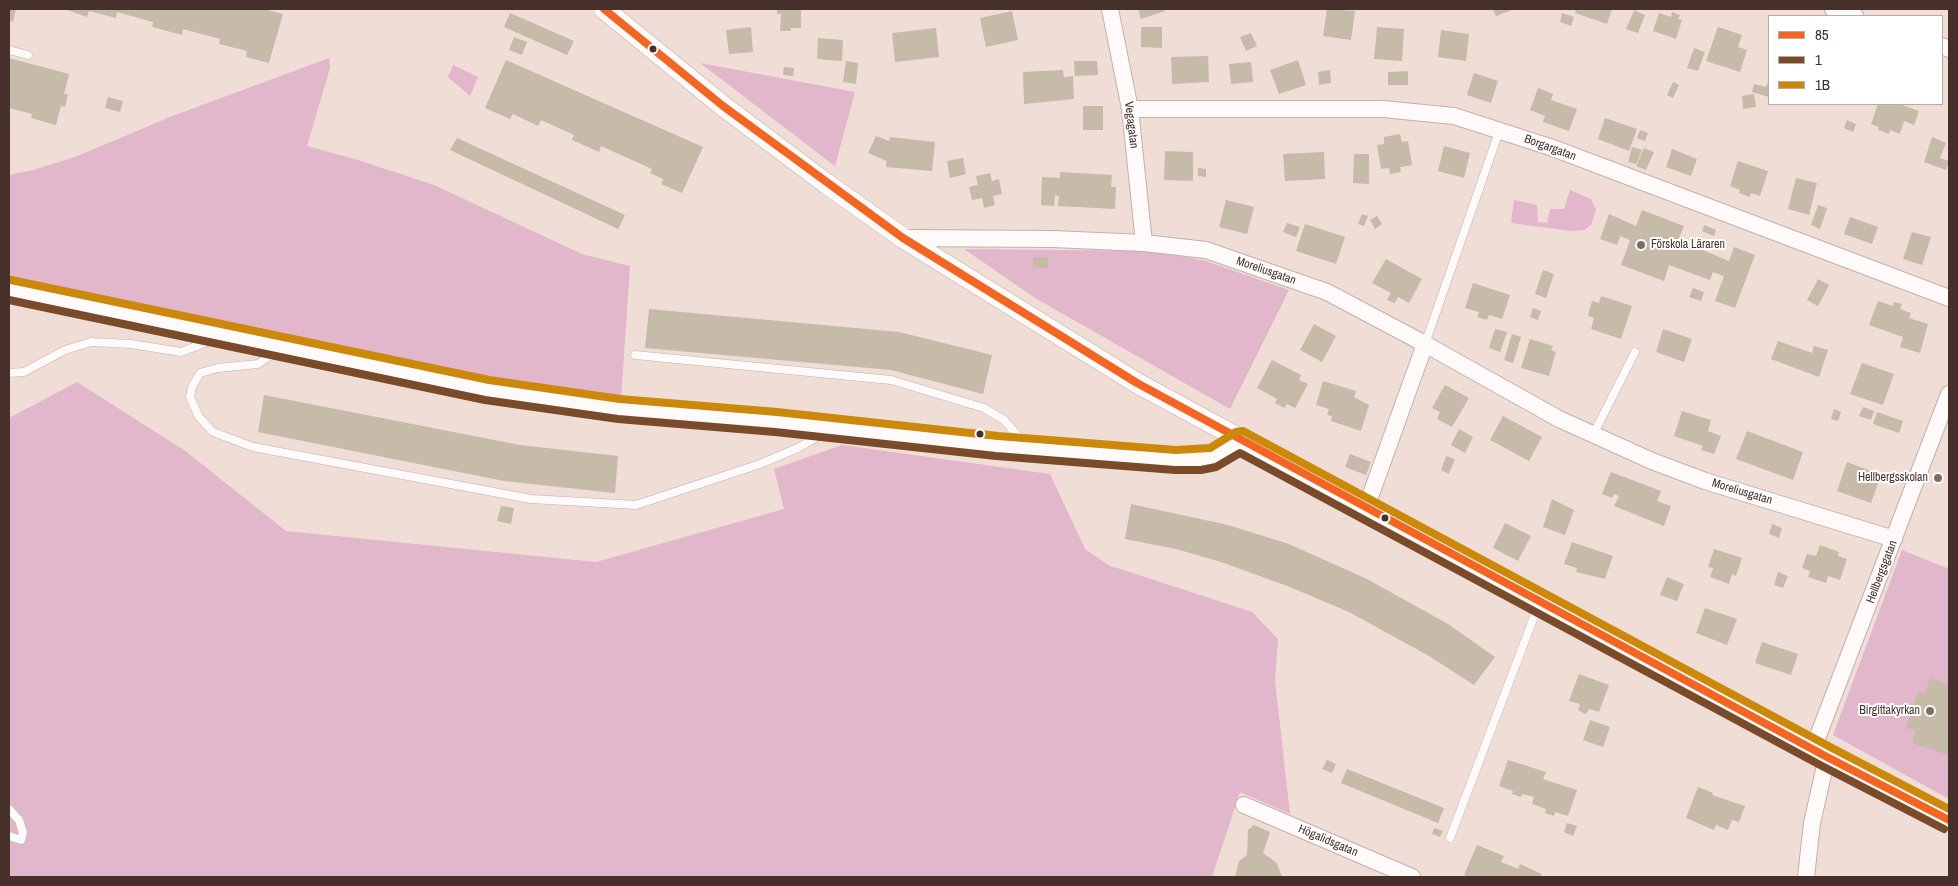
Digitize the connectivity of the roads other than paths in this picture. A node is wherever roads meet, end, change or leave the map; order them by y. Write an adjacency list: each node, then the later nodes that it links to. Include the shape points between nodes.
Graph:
1 (604, 9): 9 (street, via 723,106)
2 (1110, 9): 7 (street, Vegagatan)
3 (1833, 9): 4 (street)
4 (1852, 15)
5 (9, 50): 6 (lane)
6 (28, 55)
7 (1130, 109): 8 (street, Borgargatan, via 1411,110 1454,116); 10 (street, Vegagatan)
8 (1500, 129): 12 (street, Borgargatan); 14 (lane)
9 (903, 238): 10 (street, Moreliusgatan); 22 (street, via 1137,383)
10 (1144, 243): 14 (street, Moreliusgatan, via 1206,250 1327,292)
11 (9, 290): 13 (street)
12 (1949, 298)
13 (218, 335): 15 (street); 18 (lane, via 181,352 91,342 65,350 24,372)
14 (1425, 344): 21 (street, Moreliusgatan, via 1521,399); 24 (street)
15 (282, 348): 20 (street, via 487,390 590,405); 20 (lane, via 258,364 200,373 190,398 199,417 213,432 253,447 531,499 636,505 760,464)
16 (1635, 352): 21 (lane)
17 (635, 355): 23 (lane, via 891,380 984,408 1004,420)
18 (9, 373)
19 (1949, 394): 25 (street, Hellbergsgatan)
20 (831, 429): 23 (street)
21 (1593, 435): 25 (street, Moreliusgatan, via 1705,481)
22 (1240, 441): 23 (street, via 1222,453 1200,460); 24 (street)
23 (1030, 448)
24 (1366, 508): 26 (street)
25 (1894, 539): 27 (street, Hellbergsgatan)
26 (1540, 602): 27 (street); 32 (lane)
27 (1820, 753): 30 (street); 34 (street, Hellbergsgatan)
28 (1244, 805): 33 (street, Högalidsgatan)
29 (9, 809): 31 (lane, via 23,833 21,840)
30 (1949, 820)
31 (9, 836)
32 (1450, 838)
33 (1412, 877)
34 (1806, 877)

